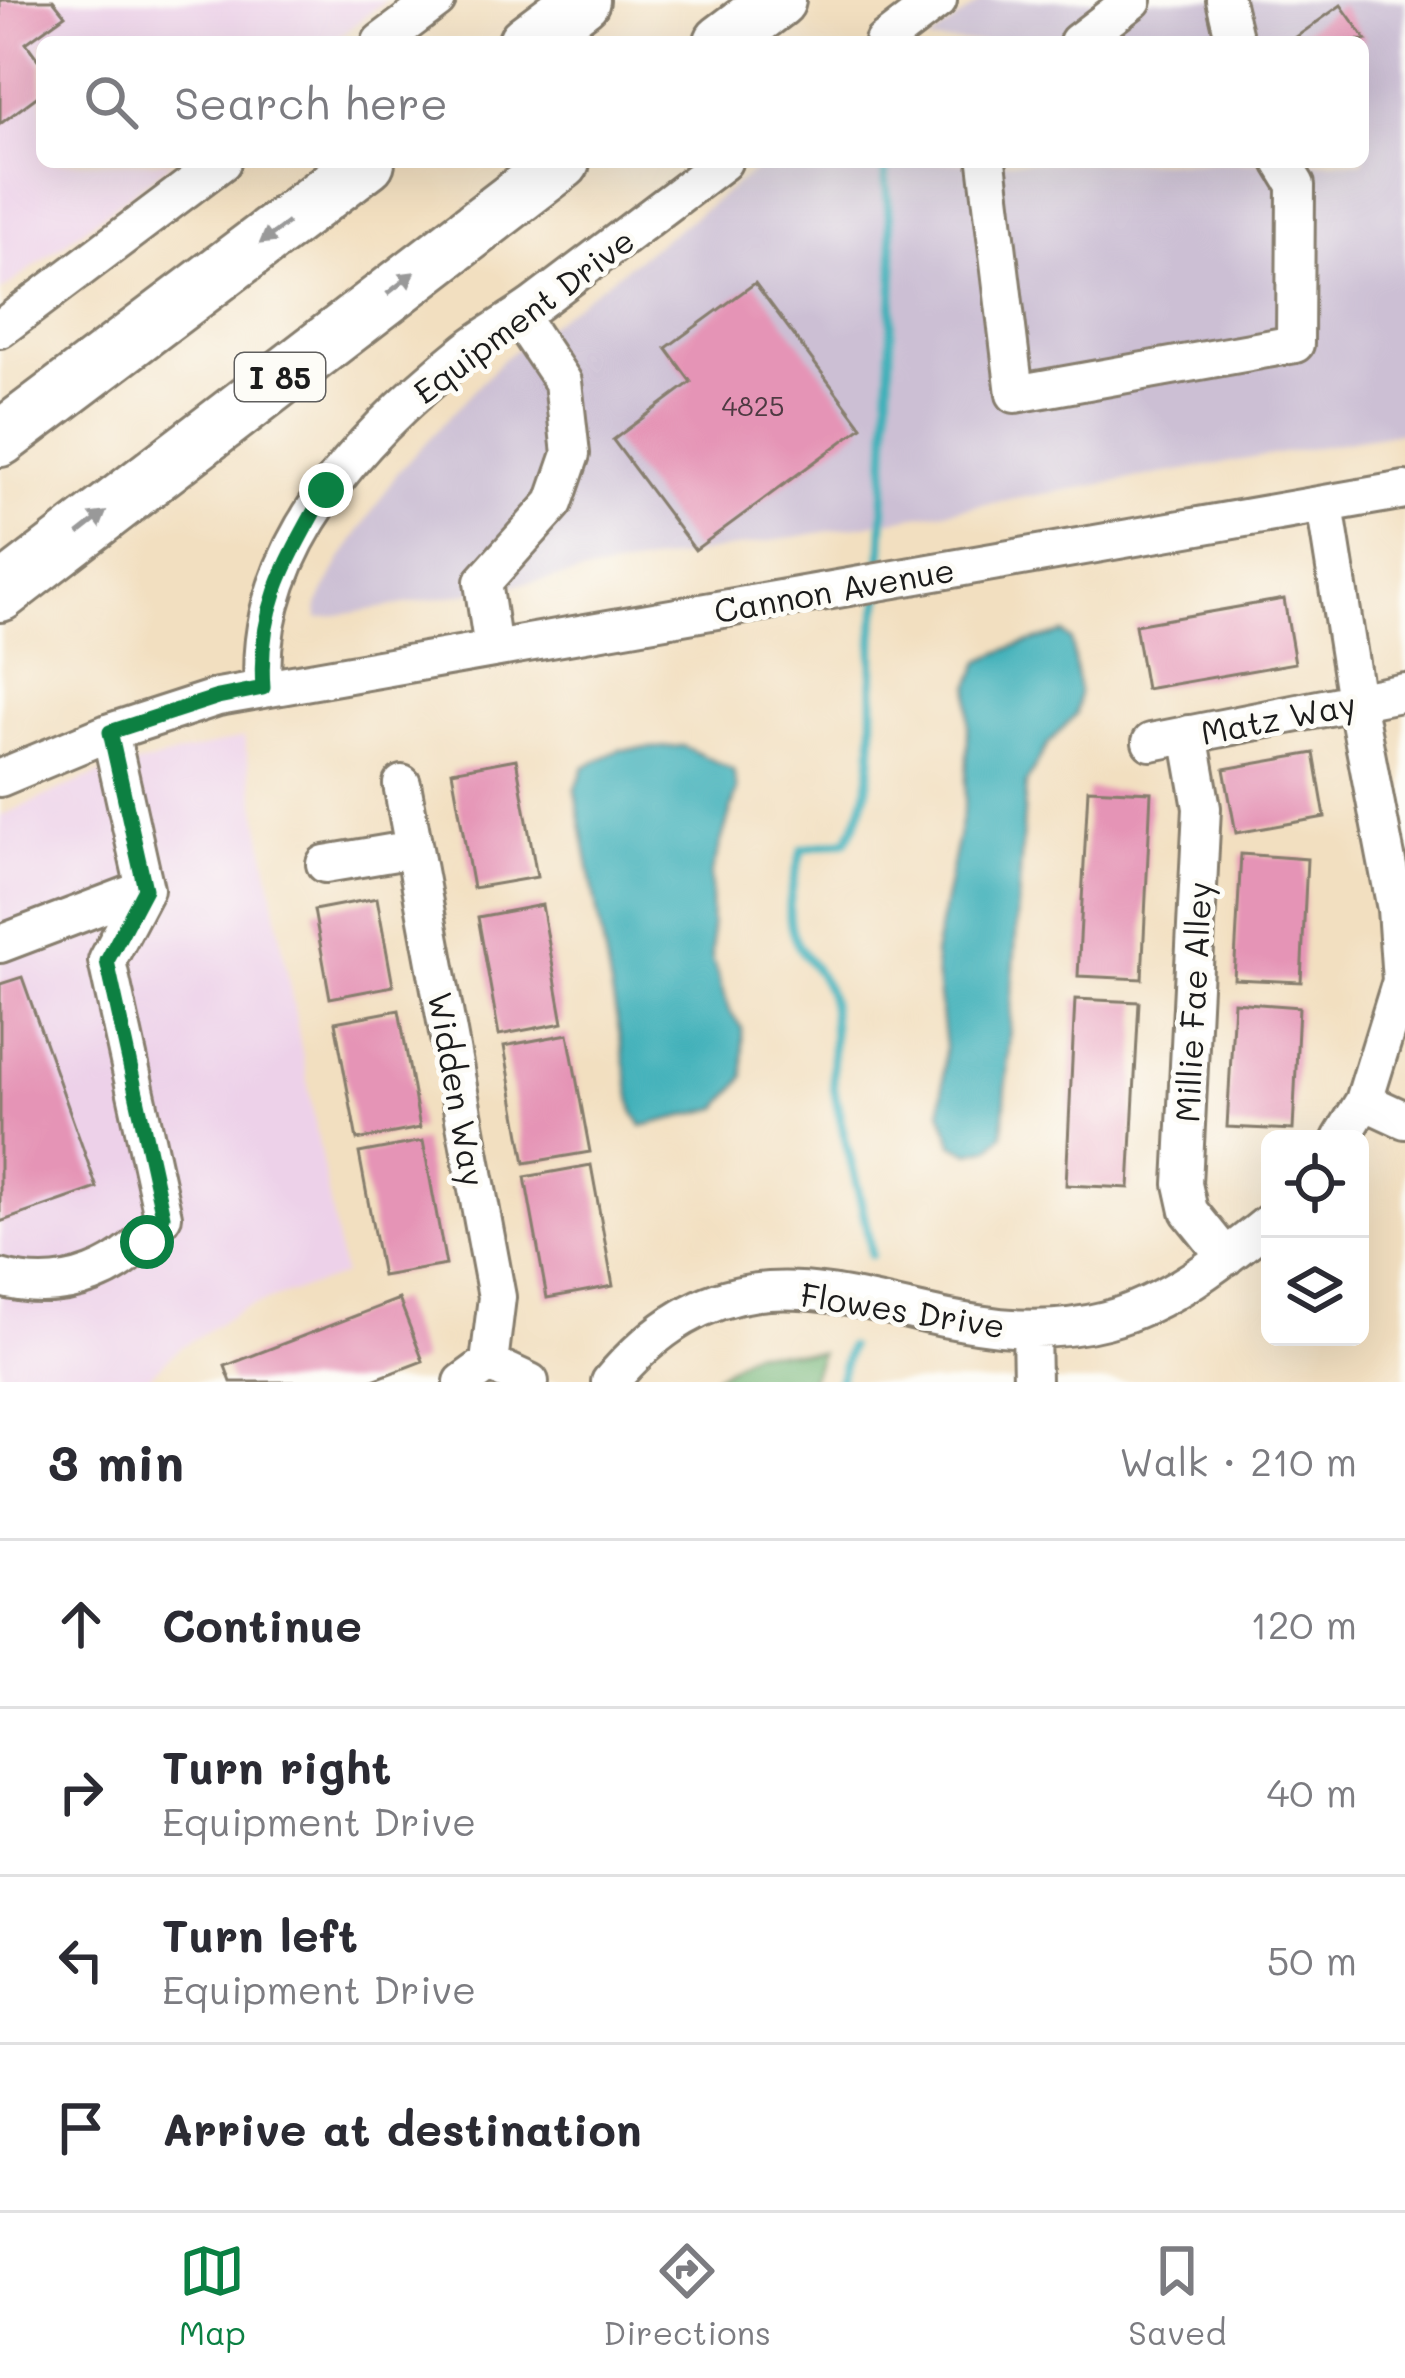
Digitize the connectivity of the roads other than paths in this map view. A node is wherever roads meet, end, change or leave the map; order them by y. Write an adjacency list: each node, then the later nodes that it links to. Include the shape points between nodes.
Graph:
1 (437, 0): 7 (street)
2 (582, 0): 8 (highway)
3 (778, 0): 9 (highway)
4 (938, 0): 10 (street)
5 (1133, 0): 11 (street)
6 (1225, 0): 12 (street)
7 (389, 36)
8 (534, 36)
9 (730, 36)
10 (891, 36)
11 (1086, 36)
12 (1234, 36)
13 (214, 168): 20 (street)
14 (360, 168): 21 (highway, one-way to 21)
15 (554, 168): 24 (highway, I 85, one-way to 15)
16 (715, 168): 19 (street, Equipment Drive)
17 (988, 168): 18 (street, via 1015,394 1295,344 1296,185)
18 (1286, 168)
19 (519, 316): 25 (street, via 563,382 571,454 554,503 483,582); 26 (street, Equipment Drive, via 411,398 326,490 268,607)
20 (0, 329)
21 (0, 439)
22 (1405, 490): 23 (street, Cannon Avenue)
23 (1324, 506): 25 (street, Cannon Avenue); 28 (street)
24 (0, 594)
25 (493, 649): 26 (street, Cannon Avenue)
26 (263, 688): 29 (street)
27 (1405, 692): 28 (street, Matz Way)
28 (1356, 701): 30 (street, Matz Way); 38 (street, via 1396,909 1401,981)
29 (110, 732): 32 (street); 36 (street)
30 (1190, 734): 31 (street, Matz Way); 42 (street, Millie Fae Alley, via 1202,808 1183,1184 1190,1210)
31 (1151, 742)
32 (0, 778)
33 (402, 784): 34 (street, Widden Way)
34 (413, 849): 35 (street); 45 (street, Widden Way, via 497,1297)
35 (326, 864)
36 (145, 889): 37 (street); 43 (street, via 107,961 163,1216 147,1242 82,1281 25,1285)
37 (0, 944)
38 (1364, 1101): 39 (street); 40 (street)
39 (1405, 1120)
40 (1346, 1130)
41 (1261, 1229): 42 (street, Flowes Drive)
42 (1226, 1258): 44 (street, Flowes Drive, via 1106,1320)
43 (0, 1277)
44 (1031, 1329): 47 (street, Flowes Drive, via 971,1325 814,1289 763,1290 678,1320); 48 (street)
45 (476, 1372): 46 (street)
46 (530, 1382)
47 (610, 1382)
48 (1032, 1382)

